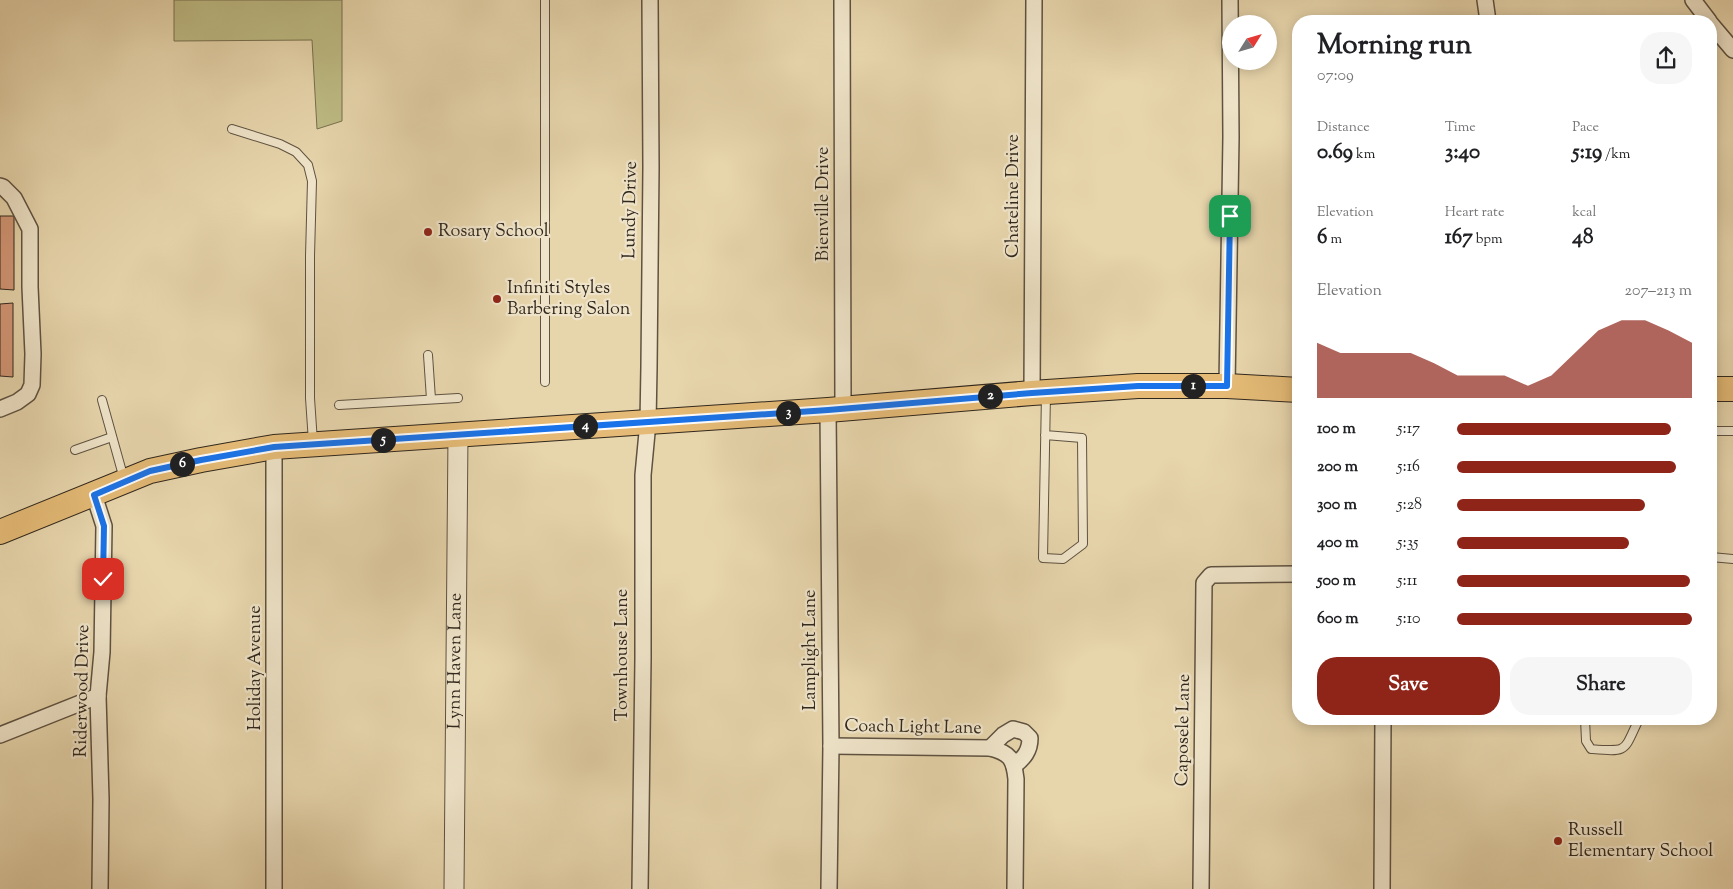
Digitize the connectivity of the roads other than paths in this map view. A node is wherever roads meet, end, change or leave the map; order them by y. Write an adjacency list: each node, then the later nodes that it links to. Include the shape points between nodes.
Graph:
1 (545, 0): 15 (lane)
2 (650, 0): 27 (street, Lundy Drive)
3 (842, 0): 26 (street, Bienville Drive)
4 (1034, 0): 20 (street, Chateline Drive)
5 (1230, 0): 16 (street, via 1232,137)
6 (1485, 0): 8 (street)
7 (1693, 0): 9 (street)
8 (1487, 15)
9 (1705, 15)
10 (1717, 31): 11 (street)
11 (1733, 50)
12 (232, 129): 33 (lane, via 280,144 296,152 308,165 312,181 310,398)
13 (0, 186): 25 (street, via 14,198 30,229 33,354 32,385 28,394)
14 (428, 355): 22 (lane)
15 (545, 382)
16 (1227, 386): 18 (main road); 20 (main road, via 1138,386)
17 (1717, 389): 19 (main road)
18 (1292, 390)
19 (1733, 390)
20 (1039, 392): 26 (main road); 31 (lane)
21 (458, 398): 22 (lane)
22 (431, 399): 24 (lane)
23 (102, 400): 32 (lane)
24 (339, 404)
25 (0, 409)
26 (835, 409): 27 (main road); 47 (street, Lamplight Lane)
27 (648, 422): 30 (main road); 53 (street, Townhouse Lane, via 643,475)
28 (1717, 431): 29 (lane)
29 (1733, 431)
30 (458, 434): 33 (main road); 52 (street, Lynn Haven Lane)
31 (1045, 435): 31 (lane, via 1043,558 1063,559 1084,544 1082,438)
32 (112, 437): 35 (lane); 36 (lane)
33 (313, 444): 34 (main road)
34 (274, 447): 36 (main road, via 150,471); 51 (street, Holiday Avenue)
35 (75, 450)
36 (125, 481): 37 (main road)
37 (94, 495): 38 (main road); 42 (street, Riderwood Drive, via 104,526)
38 (0, 532)
39 (1717, 558): 40 (lane)
40 (1733, 559)
41 (1292, 574): 56 (street, Caposele Lane, via 1211,575 1204,583)
42 (98, 696): 46 (street); 50 (street, Riderwood Drive)
43 (1383, 725): 57 (street)
44 (1585, 725): 45 (lane, via 1586,741 1591,749 1617,751 1626,747)
45 (1636, 725)
46 (0, 735)
47 (830, 746): 48 (street, Coach Light Lane); 54 (street, Lamplight Lane)
48 (990, 748): 49 (street, Coach Light Lane, via 1002,751); 49 (street, via 1013,729 1024,732 1030,738 1030,747)
49 (1014, 766): 55 (street)
50 (100, 889)
51 (274, 889)
52 (454, 889)
53 (640, 889)
54 (829, 889)
55 (1015, 889)
56 (1201, 889)
57 (1382, 889)

